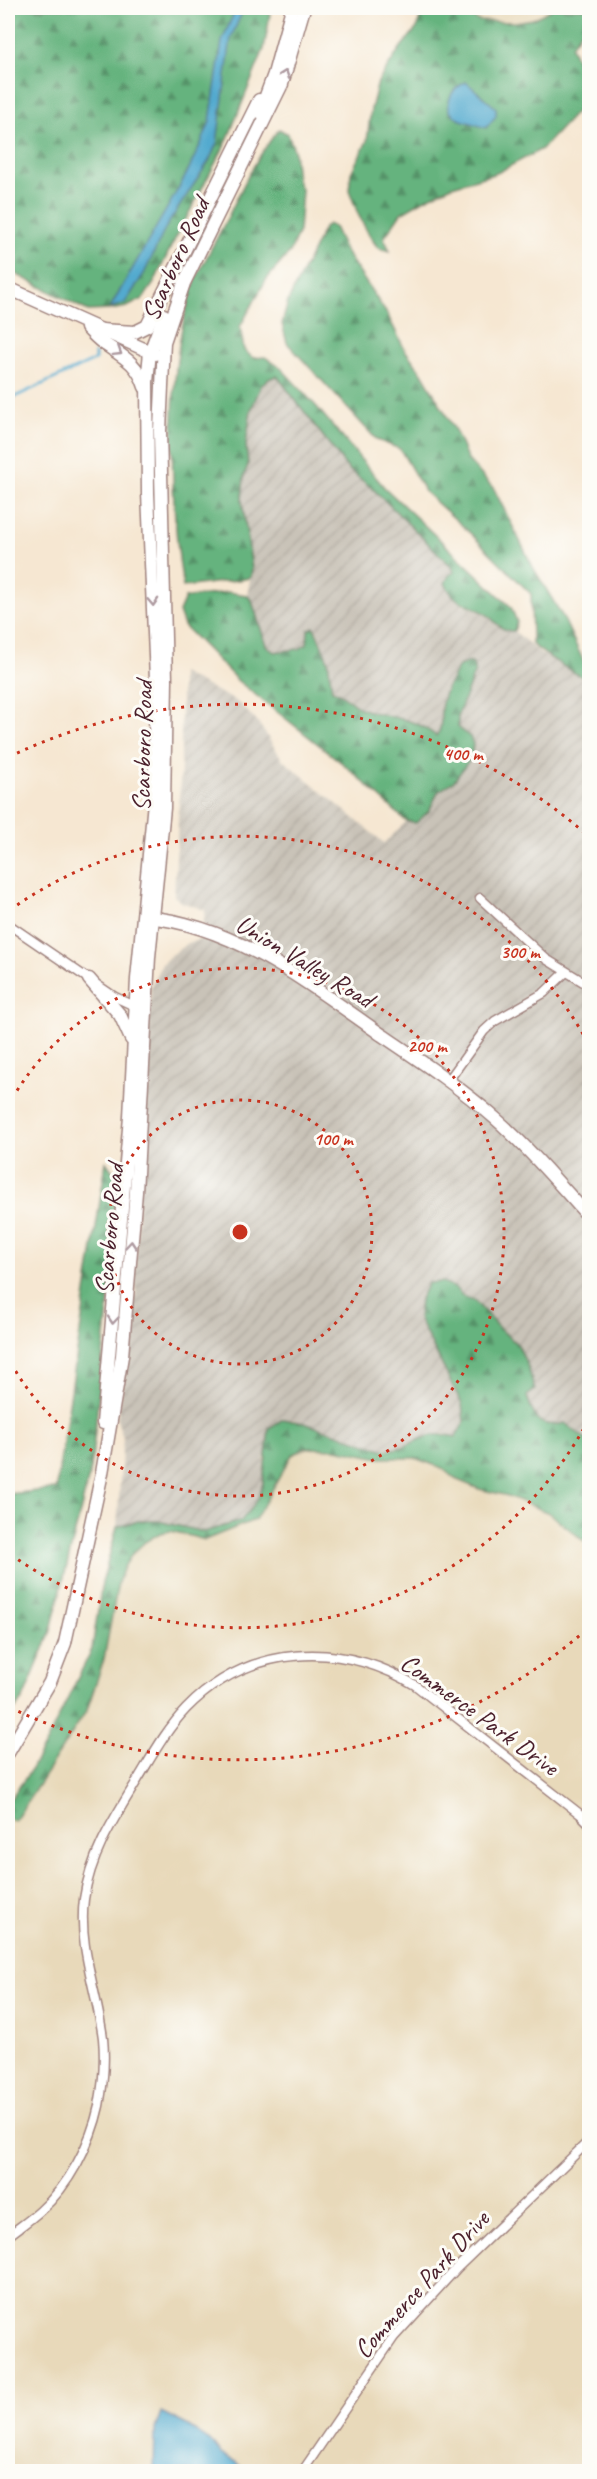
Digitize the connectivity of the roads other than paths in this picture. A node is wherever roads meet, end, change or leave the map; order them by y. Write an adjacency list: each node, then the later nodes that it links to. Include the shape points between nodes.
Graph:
1 (292, 8): 3 (main road, Scarboro Road)
2 (304, 8): 7 (main road, Scarboro Road, one-way to 2, via 184,283 282,84)
3 (280, 46): 6 (main road, via 254,113 147,326 135,332); 7 (main road, Scarboro Road, via 256,122 173,291)
4 (8, 288): 5 (main road)
5 (77, 320): 6 (main road); 8 (main road, one-way to 8, via 132,362)
6 (100, 330): 7 (main road)
7 (156, 355): 8 (main road, Scarboro Road); 10 (main road, Scarboro Road, via 167,746 164,808)
8 (147, 394): 10 (main road, Scarboro Road, one-way to 10, via 156,735)
9 (480, 898): 12 (street)
10 (148, 917): 15 (main road, Scarboro Road); 17 (main road, Union Valley Road, via 226,937 251,948)
11 (8, 924): 13 (street)
12 (565, 973): 14 (street); 17 (street, via 544,993 484,1031)
13 (89, 979): 15 (street); 16 (main road, via 120,1015)
14 (590, 986)
15 (140, 1008): 16 (main road, Scarboro Road); 19 (main road, Scarboro Road, one-way to 15, via 122,1356 136,1192)
16 (133, 1044): 19 (main road, Scarboro Road, one-way to 19, via 116,1294)
17 (448, 1081): 18 (main road, Union Valley Road, via 496,1119)
18 (590, 1218)
19 (93, 1511): 20 (main road, Scarboro Road, via 65,1643 50,1683)
20 (8, 1753)
21 (590, 1824): 23 (street, Commerce Park Drive, via 415,1685 367,1663 315,1654 281,1658 242,1669 206,1691 170,1727 91,1866 84,1900 84,1942 103,2039 99,2104 92,2134 56,2194)
22 (590, 2140): 24 (street, Commerce Park Drive, via 457,2268 394,2337)
23 (8, 2236)
24 (302, 2472)

